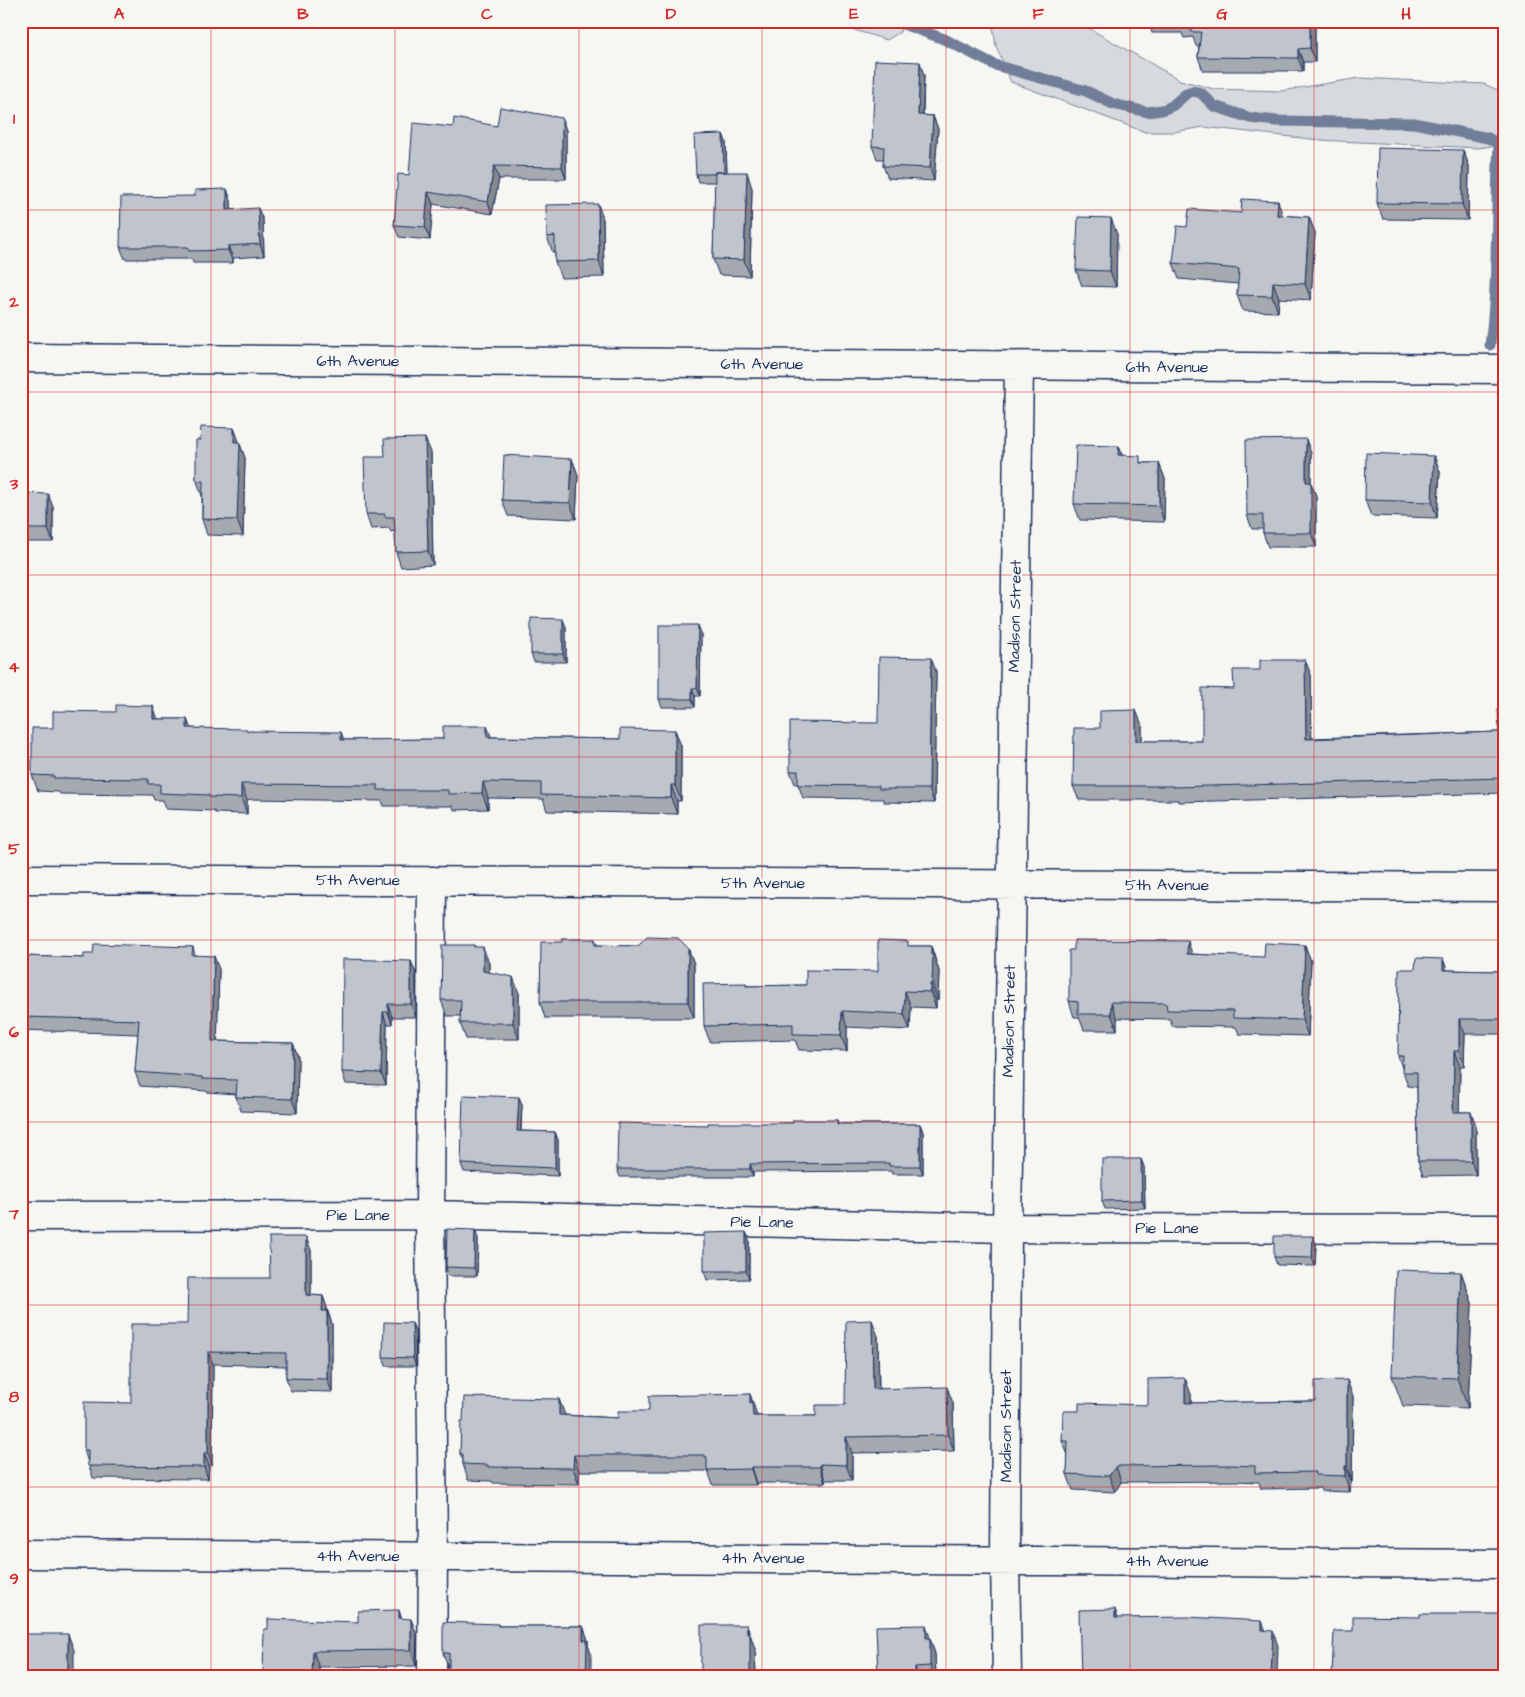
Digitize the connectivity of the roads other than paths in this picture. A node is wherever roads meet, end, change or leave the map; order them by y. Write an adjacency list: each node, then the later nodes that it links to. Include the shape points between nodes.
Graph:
1 (21, 358): 2 (street, 6th Avenue)
2 (1019, 366): 3 (street, 6th Avenue); 6 (street, Madison Street)
3 (1504, 369)
4 (21, 879): 5 (street, 5th Avenue)
5 (432, 881): 6 (street, 5th Avenue); 8 (street)
6 (1011, 884): 7 (street, 5th Avenue); 10 (street, Madison Street)
7 (1504, 887)
8 (430, 1215): 9 (street, Pie Lane); 10 (street, Pie Lane); 13 (street)
9 (21, 1216)
10 (1007, 1228): 11 (street, Pie Lane); 14 (street, Madison Street)
11 (1504, 1229)
12 (21, 1554): 13 (street, 4th Avenue)
13 (433, 1556): 14 (street, 4th Avenue); 16 (street)
14 (1005, 1560): 15 (street, 4th Avenue); 17 (street, Madison Street)
15 (1504, 1564)
16 (432, 1676)
17 (1006, 1676)

